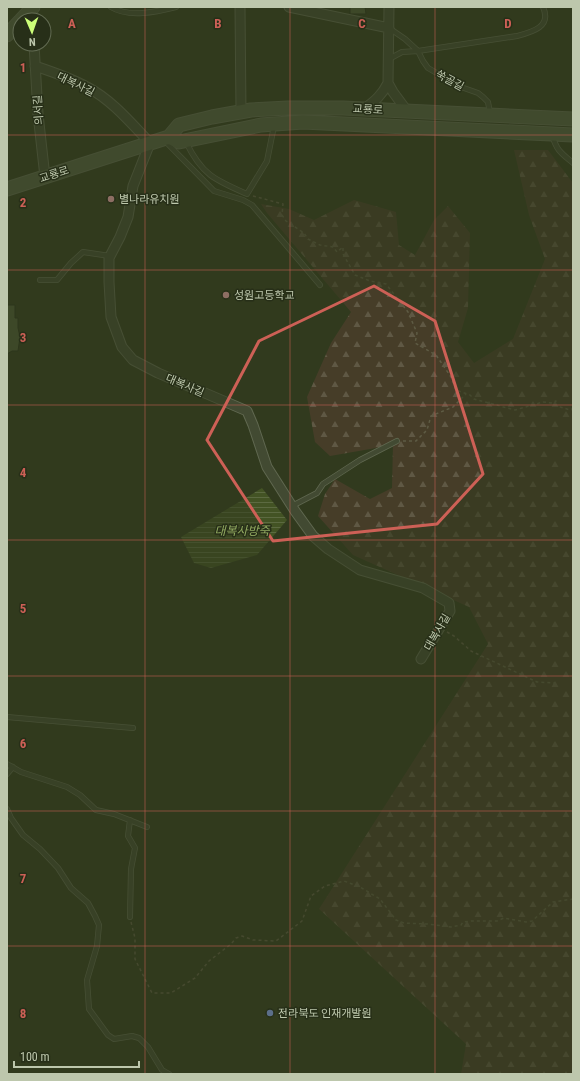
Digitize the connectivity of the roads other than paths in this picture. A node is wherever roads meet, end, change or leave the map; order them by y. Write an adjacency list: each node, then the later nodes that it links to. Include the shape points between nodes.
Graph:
1 (111, 7): 2 (lane, via 128,13)
2 (176, 7)
3 (240, 7): 15 (street)
4 (289, 7): 7 (street, 쑥골길)
5 (389, 7): 7 (street)
6 (543, 7): 8 (lane, via 546,17 542,26 533,32)
7 (389, 28): 8 (lane, 쑥골길); 10 (street)
8 (418, 51): 10 (lane, via 402,52); 16 (lane, 쑥골길, via 428,68 483,97 488,102)
9 (34, 52): 11 (street, 의서길)
10 (388, 60): 12 (street)
11 (35, 66): 23 (street, 대복사길, via 88,87 114,105); 25 (street, 의서길)
12 (388, 83): 13 (street, via 383,93); 14 (street)
13 (364, 109): 14 (street, 교룡로); 15 (street, 교룡로, via 288,108)
14 (407, 111): 16 (street, 교룡로)
15 (241, 112): 21 (street, 교룡로, via 179,125)
16 (490, 115): 17 (street, 교룡로)
17 (573, 119)
18 (274, 124): 19 (street, 교룡로, via 311,122); 22 (street, 교룡로); 22 (lane, via 267,160 247,194 210,177 194,158)
19 (551, 134): 20 (street, 교룡로); 24 (lane, via 559,152)
20 (573, 135)
21 (166, 138): 22 (street, 교룡로, via 179,142); 23 (street, 교룡로); 29 (lane, via 214,191 252,204)
22 (185, 140)
23 (150, 143): 25 (street, 교룡로); 27 (street, 대복사길, via 133,186 128,217)
24 (573, 163)
25 (45, 177): 26 (street, 교룡로)
26 (7, 189)
27 (110, 256): 28 (lane, via 83,252 57,280); 31 (street, 대복사길, via 111,317 122,347 133,360 158,374 247,411 267,467)
28 (40, 280)
29 (320, 285)
30 (397, 441): 31 (lane, via 360,460 323,484 317,493)
31 (292, 506): 32 (street, 대복사길, via 313,536 360,570 423,588 449,603 450,611)
32 (421, 659)
33 (7, 717): 34 (lane)
34 (133, 728)
35 (7, 764): 36 (lane)
36 (13, 767): 37 (lane); 39 (lane, via 36,778 67,787 96,810)
37 (7, 774)
38 (7, 809): 42 (lane, via 23,835 58,868 71,888 88,903 96,916 99,925 98,946 87,980 89,1009 108,1035 114,1039 132,1036 139,1038 148,1047 162,1070)
39 (130, 820): 40 (lane); 41 (lane, via 128,836 135,848 131,869)
40 (147, 827)
41 (130, 917)
42 (169, 1074)

